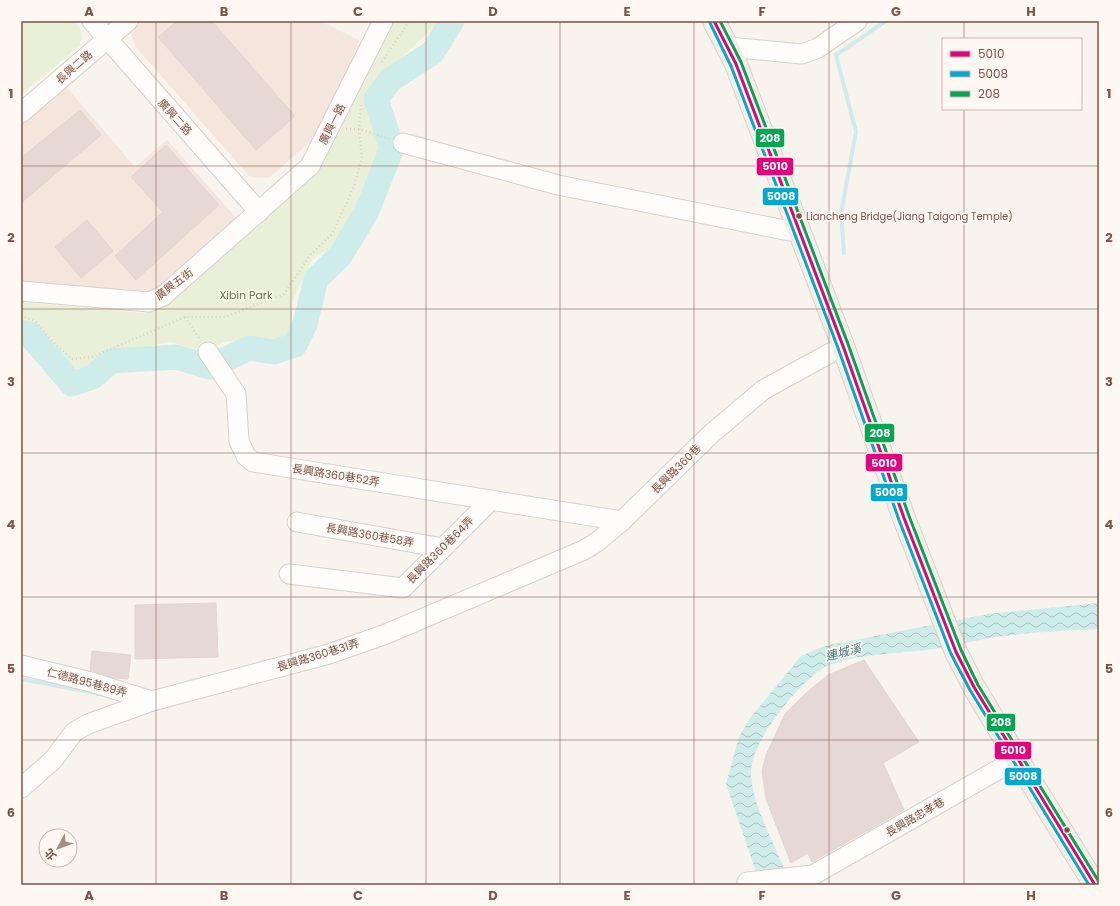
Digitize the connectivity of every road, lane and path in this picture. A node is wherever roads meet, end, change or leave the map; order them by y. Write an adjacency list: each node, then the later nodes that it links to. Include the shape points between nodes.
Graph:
1 (92, 21): 7 (street, 廣興二路)
2 (128, 21): 7 (street, 長興二路)
3 (383, 21): 12 (street, 廣興一路)
4 (409, 21): 9 (path)
5 (714, 21): 8 (main road)
6 (857, 21): 8 (street, via 818,48 802,54)
7 (107, 39): 11 (street, 長興二路); 15 (street, 廣興二路)
8 (729, 47): 16 (main road)
9 (378, 68)
10 (362, 97): 13 (path)
11 (21, 113)
12 (330, 129): 13 (path); 15 (street, 廣興一路, via 310,166)
13 (360, 129): 14 (path); 19 (path, via 362,159 353,190 332,234 311,254 284,294 225,317)
14 (403, 143): 16 (street, via 558,185)
15 (259, 212): 17 (street, 廣興五街, via 163,296 149,302)
16 (800, 233): 20 (main road)
17 (21, 291)
18 (21, 316): 19 (path, via 35,321 72,359 92,357)
19 (185, 317): 21 (path)
20 (843, 346): 23 (street, 長興路360巷, via 763,390 711,434); 29 (main road, via 948,633 974,687)
21 (208, 352): 22 (street, 長興路360巷52弄, via 236,394 239,441 246,456 253,462)
22 (491, 500): 23 (street); 25 (street, 長興路360巷64弄)
23 (622, 521): 28 (street, 長興路360巷31弄, via 597,542 569,558 386,634 329,654)
24 (297, 522): 25 (street, 長興路360巷58弄)
25 (443, 548): 26 (street, 長興路360巷64弄, via 403,588)
26 (289, 574)
27 (21, 665): 28 (street, 仁德路95巷89弄, via 91,682)
28 (152, 701): 30 (street, 長興路360巷31弄, via 98,720 74,732 53,760)
29 (1017, 759): 31 (street, 長興路忠孝巷, via 813,875); 32 (main road)
30 (21, 788)
31 (747, 882)
32 (1095, 885)

